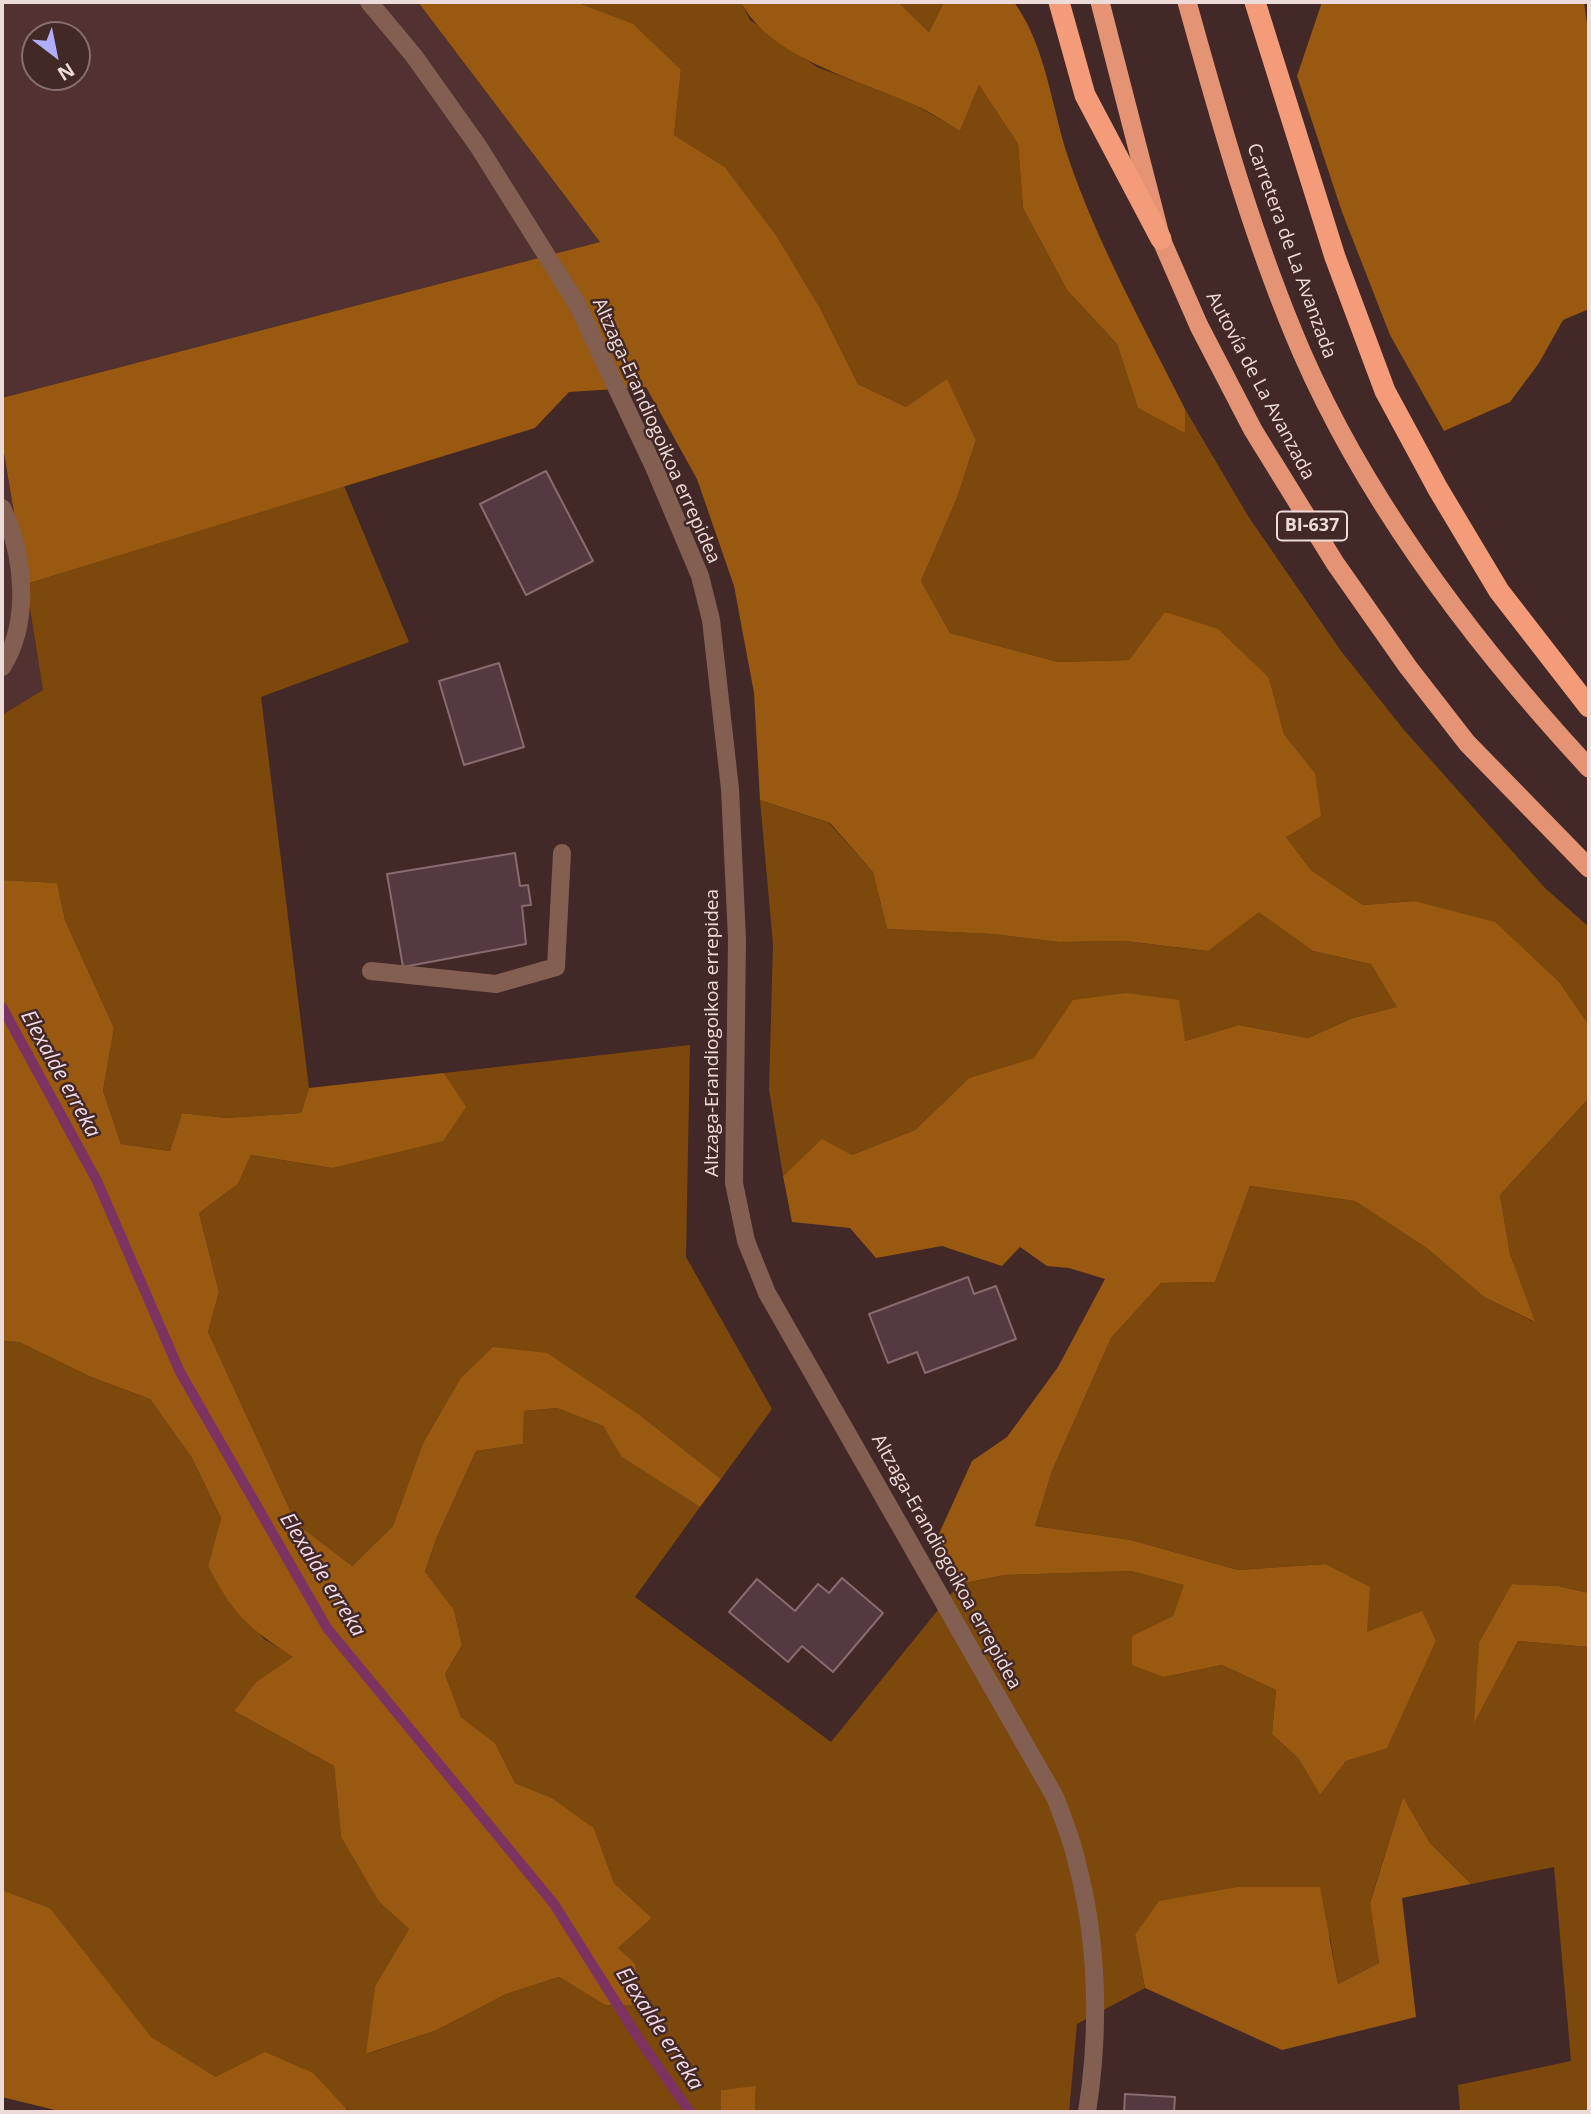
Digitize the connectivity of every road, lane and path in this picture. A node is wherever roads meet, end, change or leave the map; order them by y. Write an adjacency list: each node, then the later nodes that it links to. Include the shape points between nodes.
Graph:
1 (369, 2): 14 (street, Altzaga-Erandiogoikoa errepidea, via 478,146 577,304 700,576 711,620 730,789 737,939 734,1183 746,1241 767,1293 1055,1797 1078,1863 1094,1959 1094,2070)
2 (1059, 2): 6 (highway, via 1085,95)
3 (1100, 2): 6 (highway, BI-637)
4 (1187, 2): 10 (highway, Carretera de La Avanzada, via 1230,155 1318,385 1384,503 1448,598)
5 (1255, 2): 9 (highway, via 1335,257 1385,391 1499,591)
6 (1161, 239): 12 (highway, Autovía de La Avanzada / BI-637, via 1199,326 1253,430 1335,563 1467,743)
7 (2, 508): 8 (street, via 15,535 23,606)
8 (2, 667)
9 (1589, 707)
10 (1589, 768)
11 (562, 853): 13 (street, via 556,967 496,984)
12 (1589, 868)
13 (371, 971)
14 (1087, 2112)

